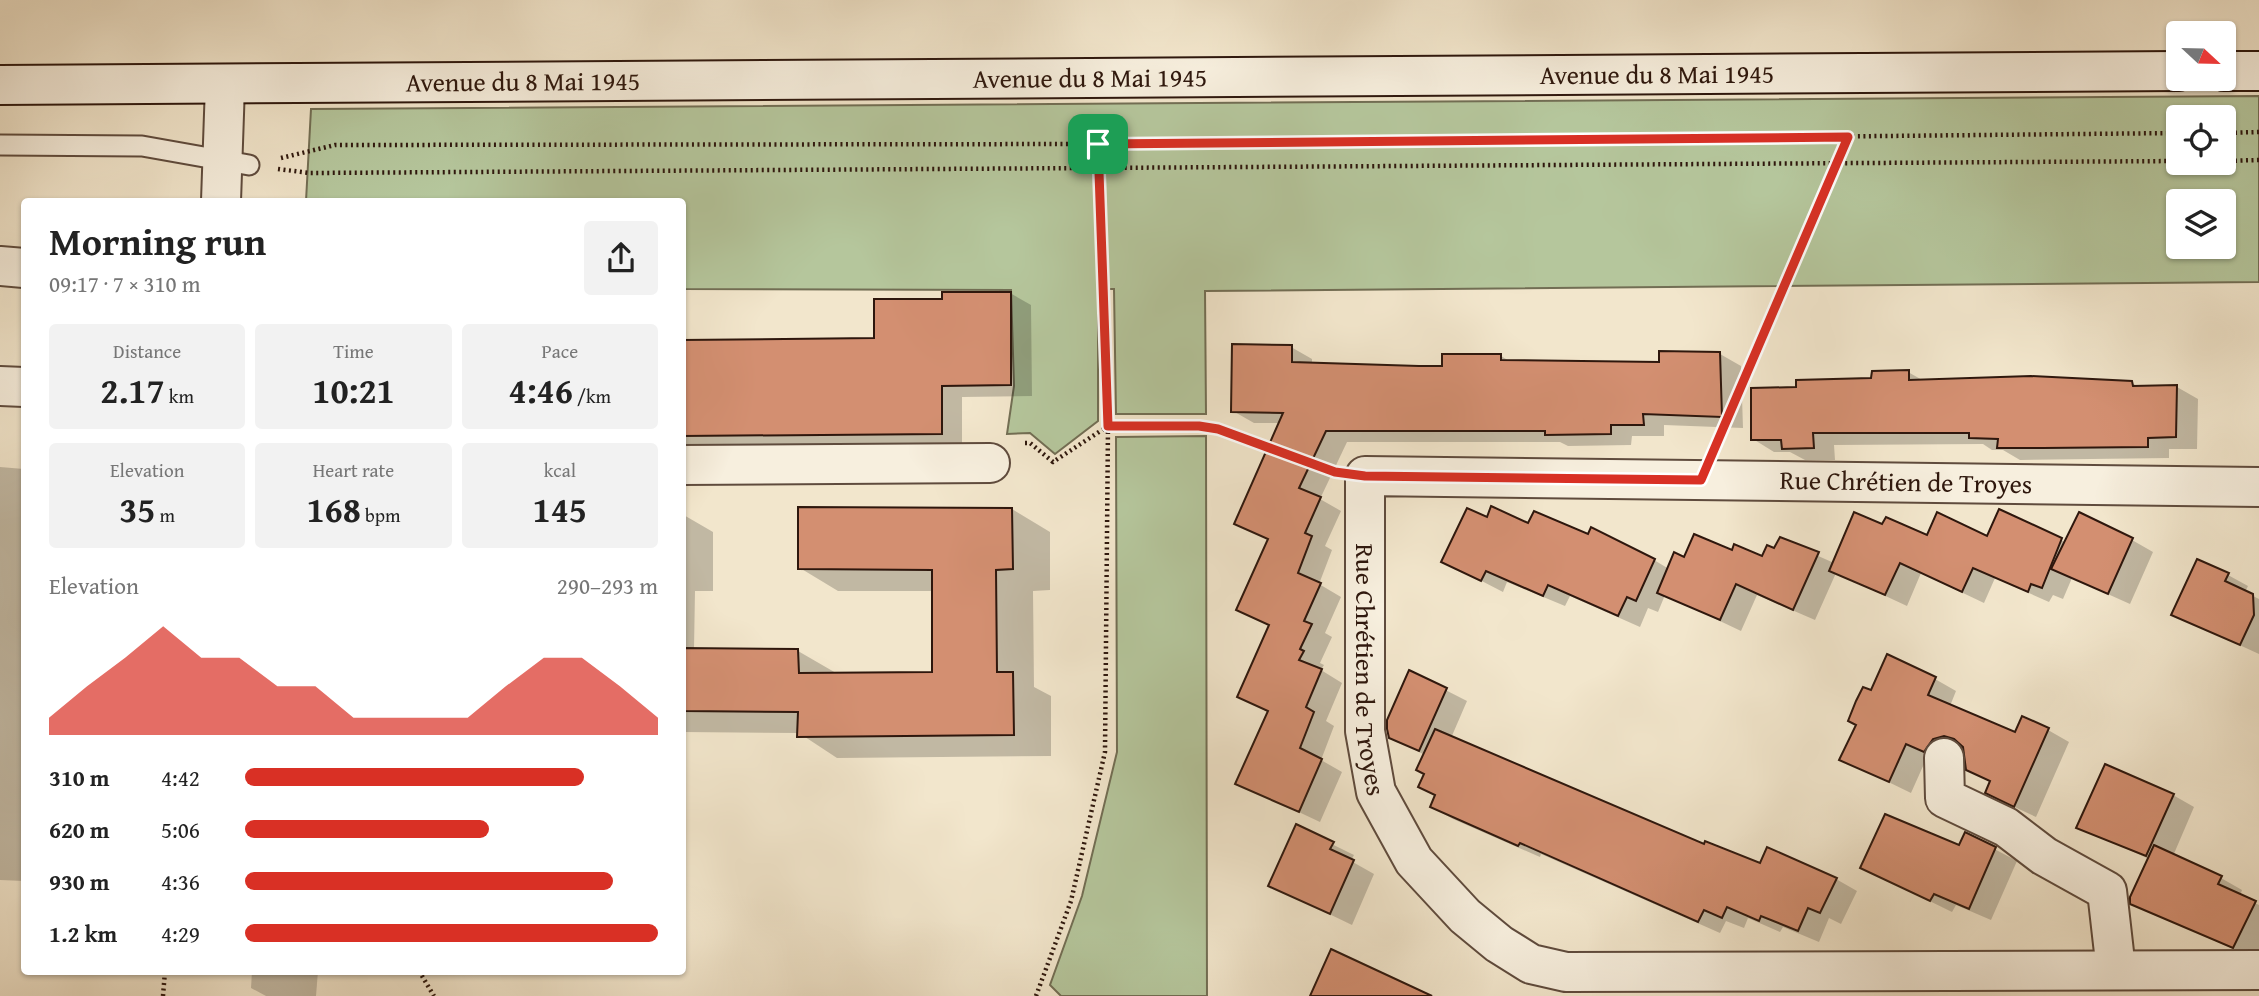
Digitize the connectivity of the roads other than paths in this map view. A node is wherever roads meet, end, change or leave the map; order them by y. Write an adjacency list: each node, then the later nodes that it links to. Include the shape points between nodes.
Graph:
1 (2166, 71): 5 (street, Avenue du 8 Mai 1945)
2 (2236, 71): 3 (street)
3 (2259, 71)
4 (0, 85): 5 (street, Avenue du 8 Mai 1945)
5 (225, 85): 7 (street)
6 (0, 145): 7 (lane, via 142,146)
7 (236, 164): 8 (street)
8 (221, 198)
9 (0, 267): 10 (street)
10 (21, 268)
11 (0, 386): 12 (street)
12 (21, 387)
13 (990, 463): 14 (street)
14 (686, 465)
15 (2259, 487): 17 (street, Rue Chrétien de Troyes, via 1365,476 1366,731 1376,792 1414,861 1465,916 1499,944 1531,964 1566,972)
16 (1944, 758): 17 (street, via 1945,798 2006,827 2044,856 2107,891)
17 (2116, 970): 18 (street, Rue Chrétien de Troyes)
18 (2259, 970)

